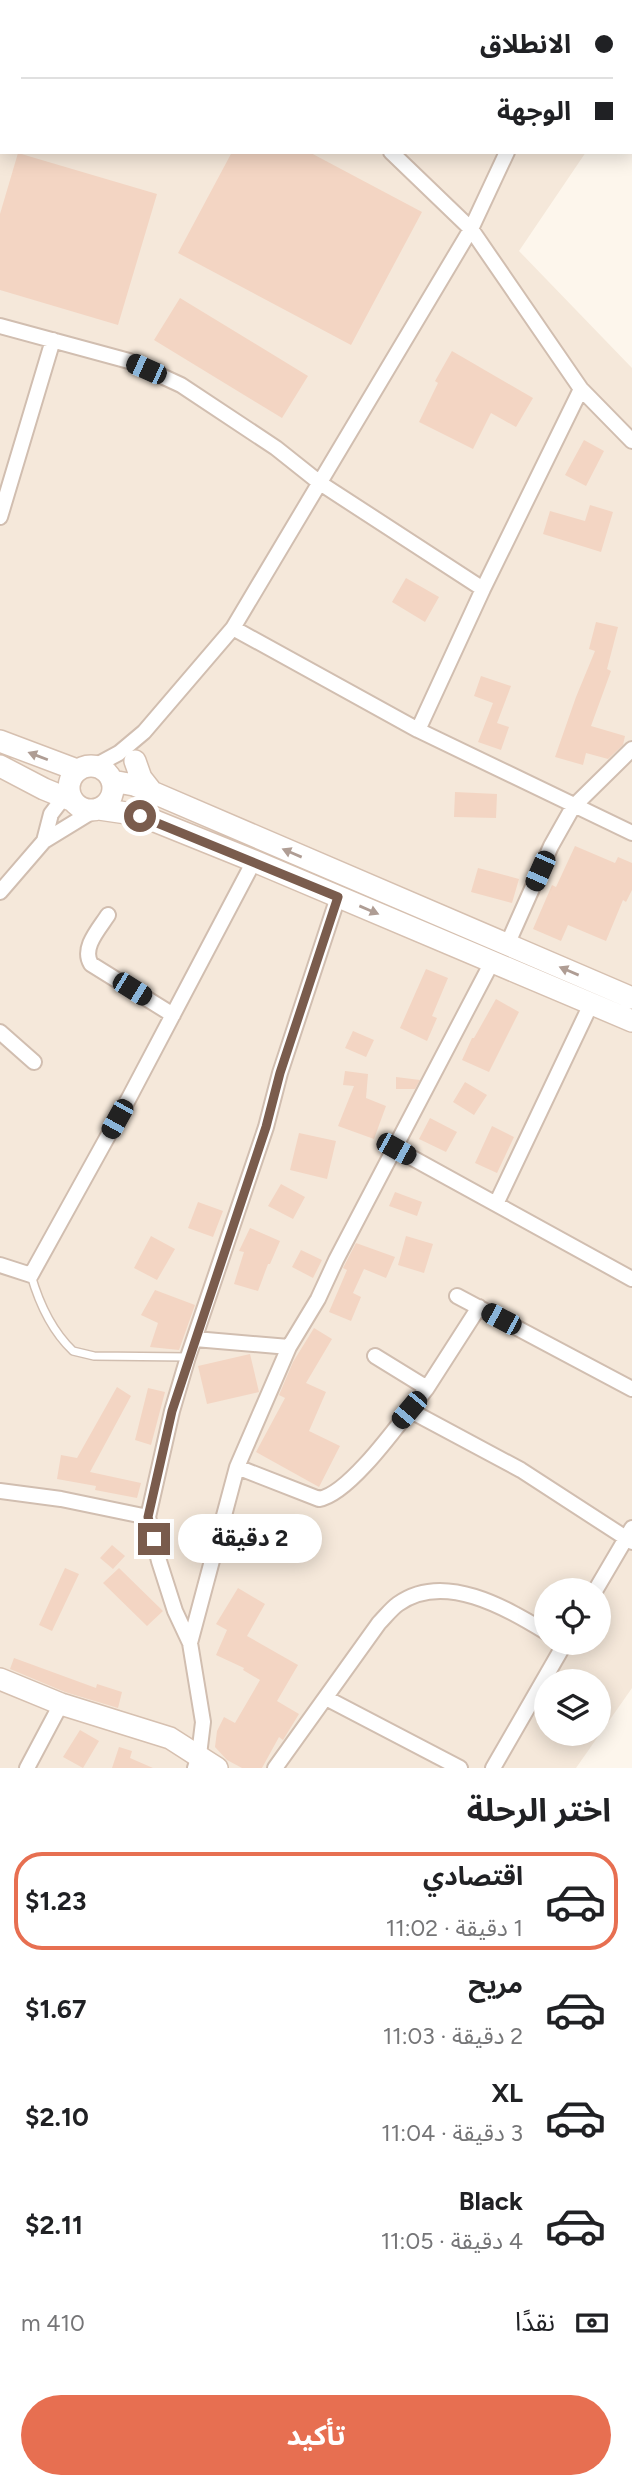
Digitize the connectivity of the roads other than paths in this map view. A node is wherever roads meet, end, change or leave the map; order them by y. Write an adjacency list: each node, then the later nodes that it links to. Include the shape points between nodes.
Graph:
1 (393, 154): 3 (street)
2 (507, 154): 3 (street)
3 (471, 229): 6 (street); 8 (street)
4 (0, 326): 5 (street)
5 (53, 340): 8 (street, via 129,361 181,385); 9 (street)
6 (581, 389): 7 (street); 10 (street)
7 (632, 441)
8 (320, 483): 10 (street); 11 (street)
9 (0, 517)
10 (483, 589): 12 (street)
11 (233, 628): 12 (street); 13 (street)
12 (418, 730): 21 (street)
13 (144, 732): 16 (street); 18 (street)
14 (0, 741): 18 (street, one-way to 14)
15 (632, 749): 21 (street)
16 (135, 761): 18 (street, via 121,775); 19 (street)
17 (0, 766): 20 (street)
18 (99, 774): 19 (street); 20 (street, via 70,780); 22 (street, via 111,798)
19 (152, 792): 29 (street, one-way to 19)
20 (67, 796): 22 (street, via 77,806); 24 (street, via 51,814)
21 (573, 807): 23 (street); 29 (street)
22 (96, 810): 24 (street); 25 (street, via 140,816)
23 (632, 833)
24 (44, 841): 26 (street)
25 (254, 861): 27 (street); 33 (street)
26 (0, 892)
27 (338, 897): 30 (street, one-way to 30); 44 (street)
28 (108, 915): 33 (street, via 88,947 88,960)
29 (507, 945): 31 (street, one-way to 29)
30 (492, 962): 32 (street); 37 (street)
31 (632, 998)
32 (591, 1004): 34 (street); 38 (street)
33 (173, 1015): 40 (street)
34 (632, 1021)
35 (0, 1032): 36 (street)
36 (34, 1062)
37 (396, 1149): 38 (street); 45 (street)
38 (496, 1204): 41 (street)
39 (0, 1265): 40 (street)
40 (31, 1275): 47 (lane, via 49,1319 76,1353)
41 (632, 1279)
42 (457, 1296): 43 (street)
43 (480, 1307): 48 (street); 49 (street)
44 (195, 1339): 45 (street); 47 (street)
45 (289, 1347): 51 (street)
46 (374, 1356): 48 (street)
47 (188, 1357): 53 (street)
48 (427, 1388): 50 (street)
49 (632, 1389)
50 (409, 1410): 51 (street, via 358,1473 327,1497 307,1496); 54 (street, via 521,1469)
51 (237, 1467): 57 (street)
52 (0, 1491): 53 (street)
53 (148, 1517): 57 (street, via 167,1586)
54 (630, 1536): 55 (street)
55 (603, 1578)
56 (534, 1625): 60 (street, via 471,1595 447,1591 412,1597 379,1623)
57 (190, 1643): 62 (street, via 203,1722)
58 (558, 1655): 67 (street)
59 (0, 1679): 61 (street)
60 (326, 1698): 65 (street); 66 (street)
61 (61, 1704): 62 (street, via 170,1738); 63 (street)
62 (197, 1762): 64 (street)
63 (27, 1768)
64 (217, 1768)
65 (275, 1768)
66 (460, 1768)
67 (493, 1768)

